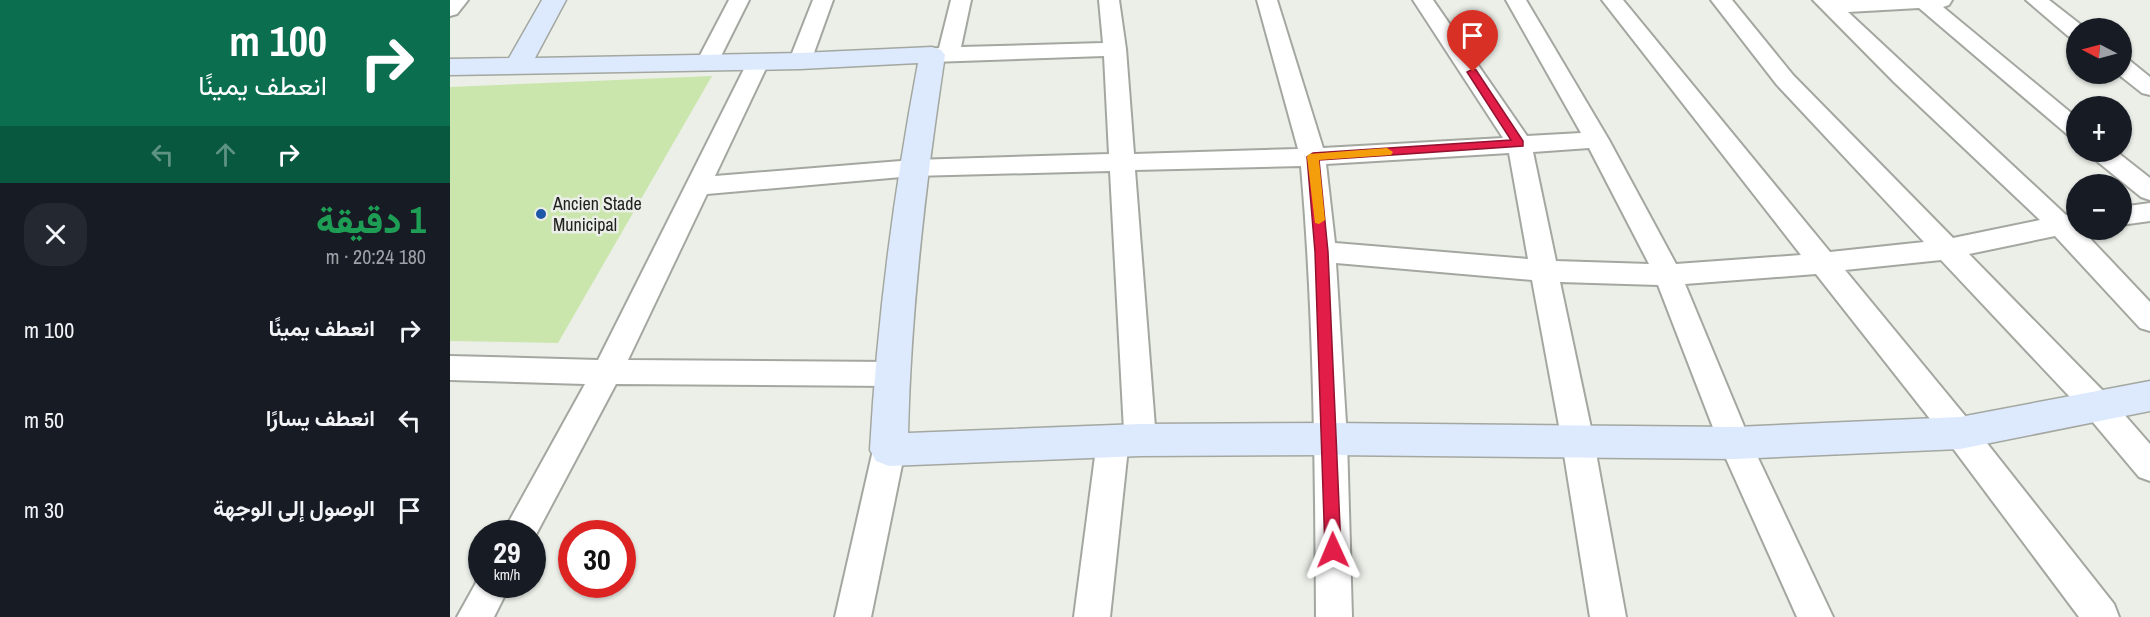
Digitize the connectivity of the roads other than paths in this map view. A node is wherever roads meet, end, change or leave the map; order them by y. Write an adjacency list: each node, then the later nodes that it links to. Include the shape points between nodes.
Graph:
1 (458, 0): 16 (street)
2 (554, 0): 23 (street)
3 (739, 0): 22 (street)
4 (823, 0): 20 (street)
5 (961, 0): 19 (street)
6 (1109, 0): 18 (street)
7 (1267, 0): 30 (street)
8 (1423, 0): 29 (street)
9 (1516, 0): 28 (street)
10 (1612, 0): 43 (street)
11 (1722, 0): 41 (street, via 1785,80)
12 (1952, 0): 14 (street)
13 (2036, 0): 17 (street)
14 (1923, 1): 15 (street); 27 (street)
15 (1826, 3): 38 (street, via 1902,77)
16 (450, 10)
17 (2066, 23)
18 (1115, 49): 19 (street); 32 (street)
19 (940, 54): 20 (street); 33 (street)
20 (800, 61): 21 (street)
21 (758, 62): 22 (street); 34 (street)
22 (707, 63): 23 (street)
23 (518, 65): 24 (street)
24 (450, 67)
25 (2132, 74): 26 (street)
26 (2150, 88)
27 (2066, 122)
28 (1597, 140): 29 (street); 45 (street)
29 (1519, 143): 30 (street); 44 (street)
30 (1313, 157): 32 (street); 42 (street)
31 (2114, 162): 35 (street)
32 (1122, 163): 33 (street); 54 (street)
33 (913, 168): 34 (street); 49 (street)
34 (698, 186): 48 (street)
35 (2150, 191)
36 (2150, 212): 37 (street)
37 (2132, 214)
38 (2066, 221)
39 (2066, 225): 41 (street)
40 (2082, 240): 46 (street)
41 (1949, 249): 43 (street); 51 (street)
42 (1322, 252): 44 (street); 53 (street)
43 (1822, 263): 45 (street); 52 (street)
44 (1545, 271): 45 (street); 55 (street)
45 (1668, 275): 56 (street)
46 (2150, 320)
47 (450, 368): 48 (street)
48 (607, 372): 49 (street); 59 (street)
49 (892, 374): 57 (street)
50 (2150, 396): 51 (street)
51 (2097, 405): 52 (street); 58 (street)
52 (1960, 433): 56 (street); 67 (street)
53 (1330, 439): 54 (street); 55 (street); 64 (street)
54 (1126, 440): 57 (street); 63 (street)
55 (1578, 442): 56 (street); 65 (street)
56 (1735, 443): 66 (street)
57 (889, 450): 62 (street)
58 (2150, 467)
59 (527, 520)
60 (485, 598): 61 (street)
61 (475, 617)
62 (853, 617)
63 (1092, 617)
64 (1334, 617)
65 (1608, 617)
66 (1815, 617)
67 (2101, 617)

